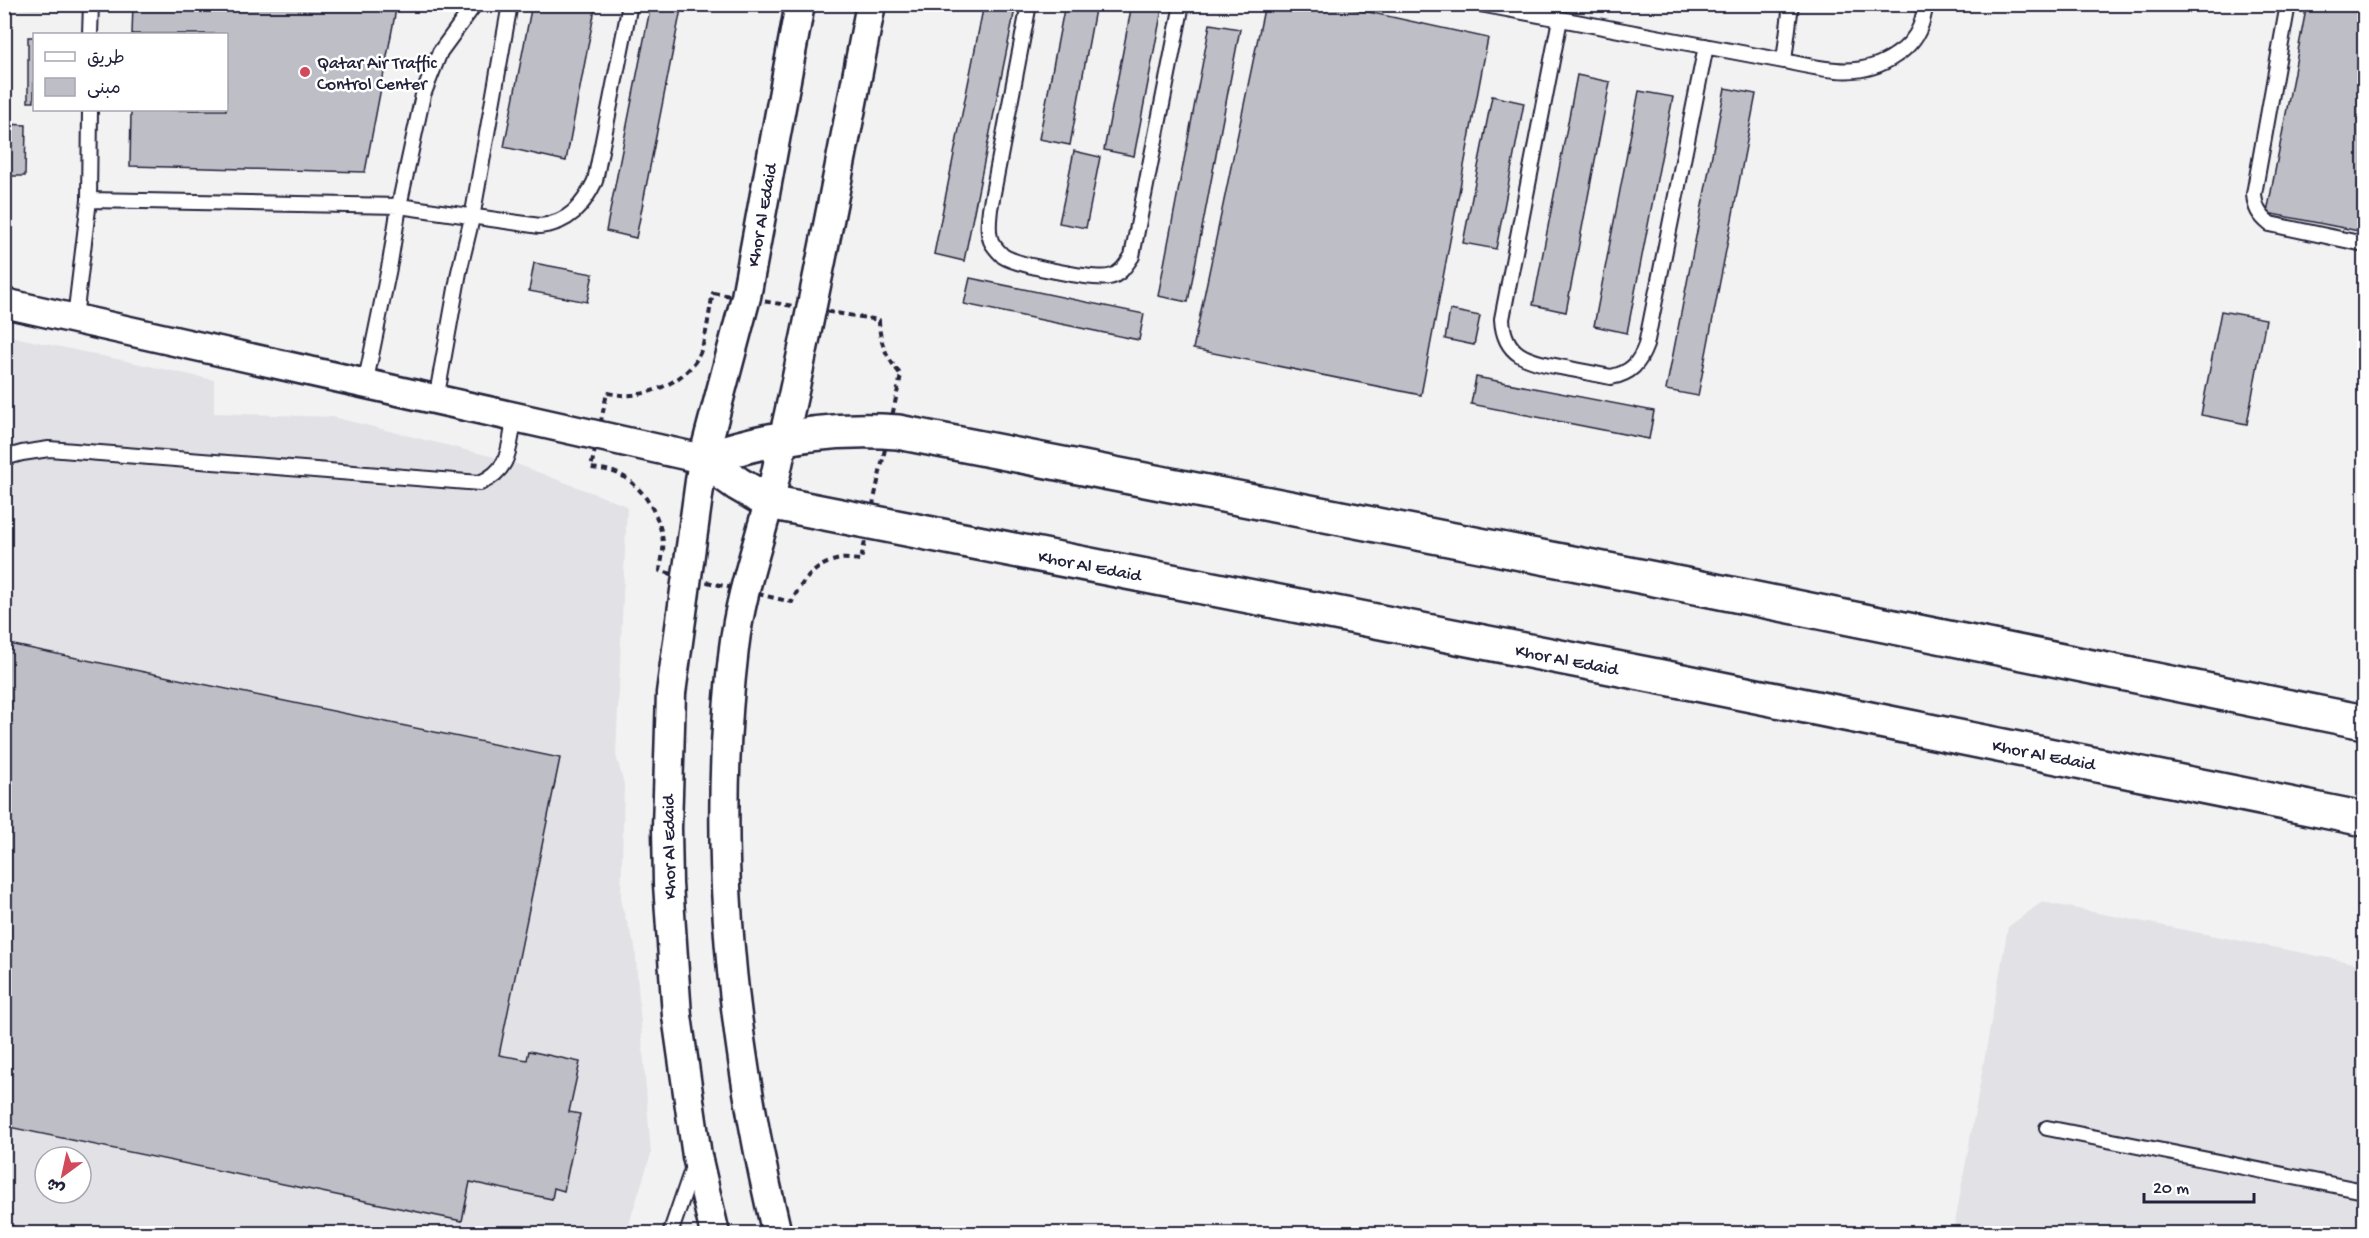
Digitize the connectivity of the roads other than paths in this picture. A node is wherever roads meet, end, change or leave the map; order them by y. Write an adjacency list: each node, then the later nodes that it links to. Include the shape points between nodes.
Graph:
1 (91, 4): 14 (lane)
2 (475, 4): 19 (lane, via 440,52 430,74)
3 (510, 4): 20 (lane)
4 (630, 4): 20 (lane, via 595,181 585,201 572,215 554,225)
5 (800, 4): 29 (street, Khor Al Edaid, via 746,297)
6 (871, 4): 27 (street, via 813,309)
7 (1029, 4): 8 (lane, via 990,209 988,228 992,242 1004,256 1019,263 1110,277 1123,270 1132,256)
8 (1182, 4)
9 (1480, 4): 13 (lane)
10 (1791, 4): 16 (lane)
11 (1926, 4): 16 (lane, via 1920,29 1905,50 1884,64 1859,71 1834,71)
12 (2288, 4): 21 (lane, via 2255,204 2259,216 2270,224)
13 (1560, 19): 15 (lane); 15 (lane, via 1502,319 1503,334 1510,346 1528,361 1611,377 1633,369 1646,345)
14 (90, 33)
15 (1706, 46): 16 (lane)
16 (1784, 61)
17 (90, 111): 18 (lane)
18 (89, 200): 19 (lane); 23 (lane)
19 (399, 206): 20 (lane); 24 (lane)
20 (472, 218): 25 (lane)
21 (2364, 244)
22 (4, 303): 23 (street)
23 (75, 318): 24 (street)
24 (365, 385): 25 (street)
25 (436, 400): 26 (street)
26 (514, 417): 28 (lane, via 506,460 494,477 480,483 49,448); 29 (street)
27 (784, 438): 29 (main road, via 744,445); 30 (street); 31 (main road, via 837,432 898,432)
28 (4, 458)
29 (703, 459): 30 (main road, Khor Al Edaid); 34 (street, Khor Al Edaid, via 671,693 667,773 668,884 676,1016)
30 (769, 502): 32 (main road, Khor Al Edaid); 40 (street, via 742,592 734,646 725,731 724,814 733,990 760,1164)
31 (2364, 722)
32 (2364, 819)
33 (2047, 1128): 35 (lane)
34 (697, 1156): 38 (lane); 39 (street, Khor Al Edaid)
35 (2364, 1191)
36 (4, 1232): 37 (lane)
37 (11, 1233)
38 (670, 1233)
39 (716, 1233)
40 (777, 1233)

